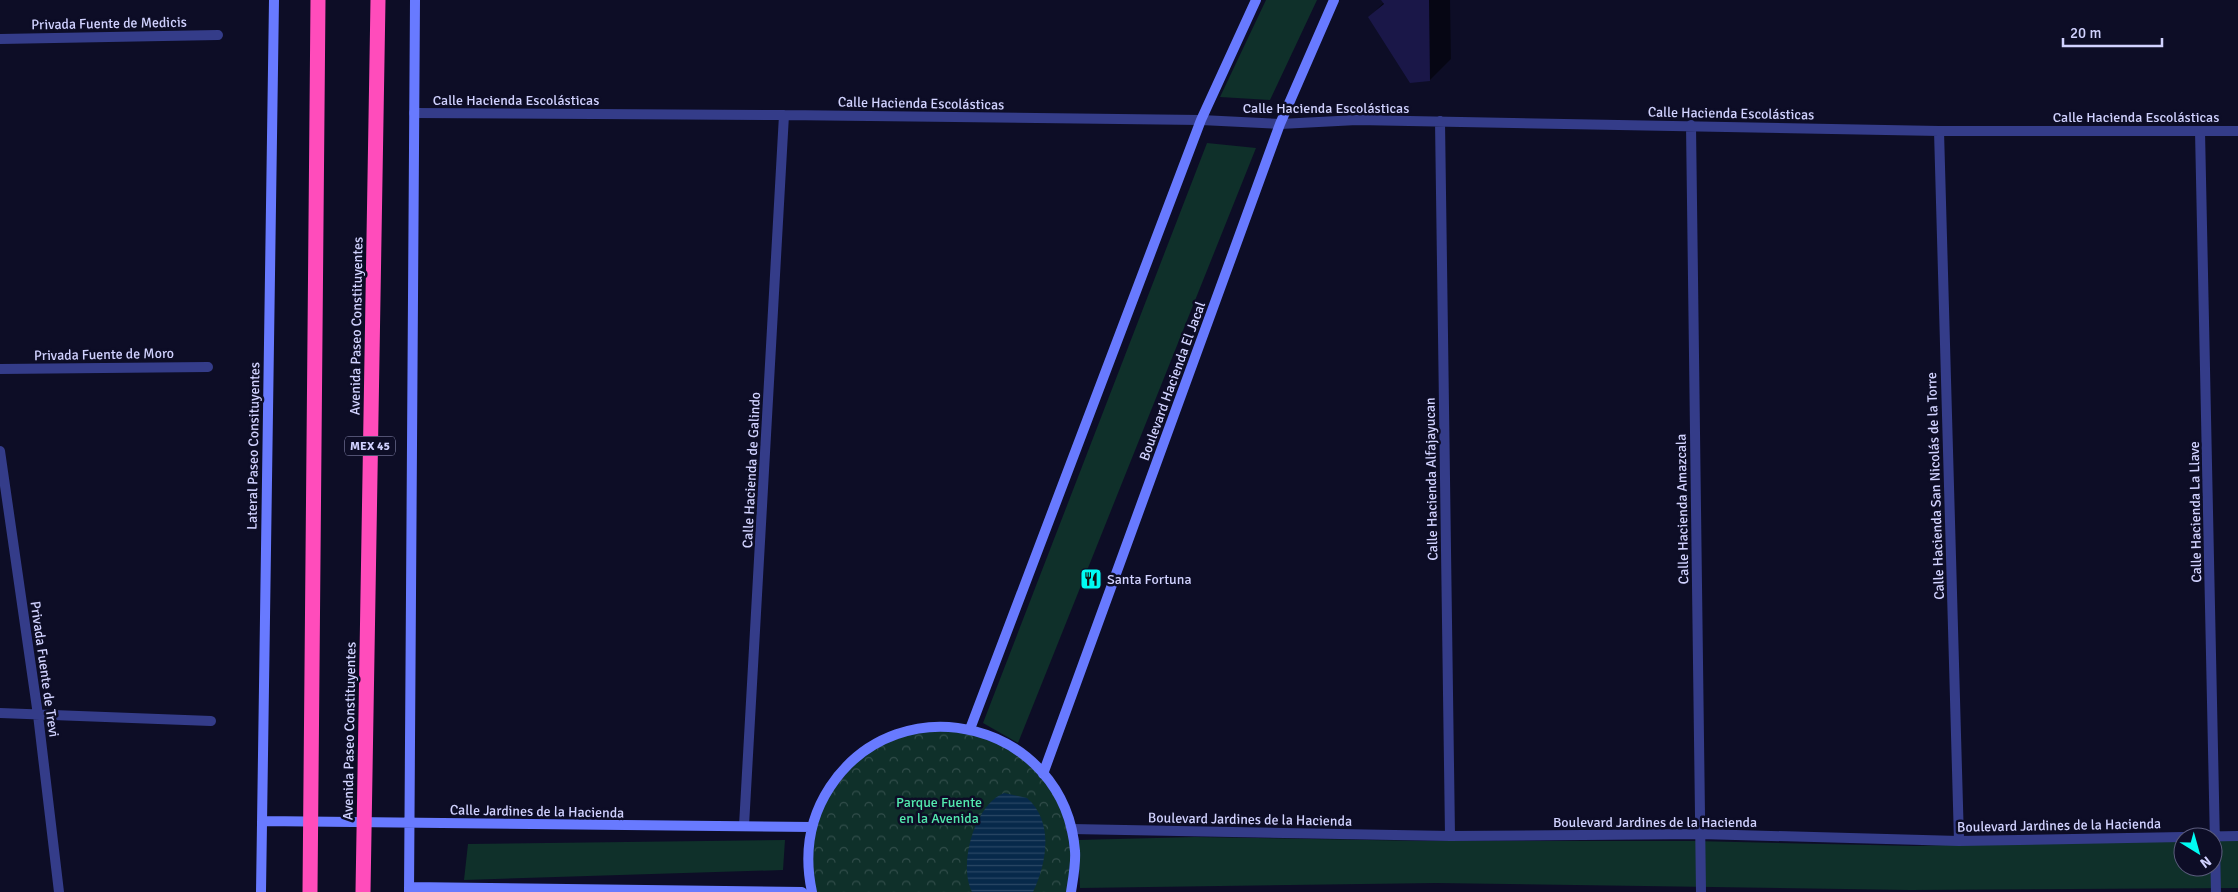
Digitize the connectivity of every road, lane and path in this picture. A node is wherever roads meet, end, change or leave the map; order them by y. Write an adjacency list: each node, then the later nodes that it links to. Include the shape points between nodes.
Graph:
1 (274, 0): 26 (main road, Lateral Paseo Consituyentes)
2 (318, 0): 42 (highway, bridge)
3 (378, 0): 43 (highway, Avenida Paseo Constituyentes / MEX 45, bridge)
4 (415, 0): 9 (main road)
5 (1256, 0): 11 (main road)
6 (1334, 0): 13 (main road, Boulevard Hacienda El Jacal)
7 (218, 35): 8 (street, Privada Fuente de Medicis)
8 (0, 39)
9 (414, 113): 10 (street, Calle Hacienda Escolásticas); 27 (main road)
10 (784, 115): 11 (street, Calle Hacienda Escolásticas); 28 (street, Calle Hacienda de Galindo)
11 (1200, 120): 13 (street, Calle Hacienda Escolásticas); 24 (main road)
12 (1440, 121): 13 (street, Calle Hacienda Escolásticas, via 1357,120); 14 (street, Calle Hacienda Escolásticas); 33 (street, Calle Hacienda Alfajayucan)
13 (1280, 124): 25 (main road, Boulevard Hacienda El Jacal)
14 (1691, 125): 15 (street, Calle Hacienda Escolásticas); 32 (street, Calle Hacienda Amazcala)
15 (1939, 131): 16 (street, Calle Hacienda Escolásticas); 37 (street, Calle Hacienda San Nicolás de la Torre)
16 (2200, 131): 17 (street, Calle Hacienda Escolásticas); 30 (street, Calle Hacienda La Llave)
17 (2238, 131)
18 (208, 366): 19 (street, Privada Fuente de Moro)
19 (0, 369)
20 (0, 451): 22 (street, Privada Fuente de Trevi)
21 (0, 714): 22 (street)
22 (38, 714): 23 (street); 40 (street, Privada Fuente de Trevi)
23 (211, 721)
24 (970, 729): 25 (main road, via 1010,745); 29 (main road, via 922,728 893,735 875,744 838,776 822,800)
25 (1043, 774): 31 (main road, via 1057,792)
26 (262, 821): 27 (main road, Calle Jardines de la Hacienda); 41 (main road, Lateral Paseo Consituyentes)
27 (410, 823): 28 (main road, Calle Jardines de la Hacienda); 39 (main road)
28 (744, 826): 29 (main road, Calle Jardines de la Hacienda)
29 (812, 827): 45 (main road, via 808,864)
30 (2215, 827)
31 (1071, 829): 33 (street, Boulevard Jardines de la Hacienda); 46 (main road, via 1075,861)
32 (1700, 834): 33 (street, Boulevard Jardines de la Hacienda); 37 (street, Boulevard Jardines de la Hacienda); 47 (street, Calle Hacienda Amazcala)
33 (1450, 836)
34 (2223, 836): 35 (street, Boulevard Jardines de la Hacienda)
35 (2238, 836)
36 (2173, 837): 37 (street, Boulevard Jardines de la Hacienda)
37 (1959, 841)
38 (2216, 877): 48 (street, Calle Hacienda La Llave)
39 (409, 890): 44 (main road)
40 (59, 892)
41 (260, 892)
42 (310, 892)
43 (363, 892)
44 (802, 892)
45 (812, 892)
46 (1070, 892)
47 (1700, 892)
48 (2216, 892)

